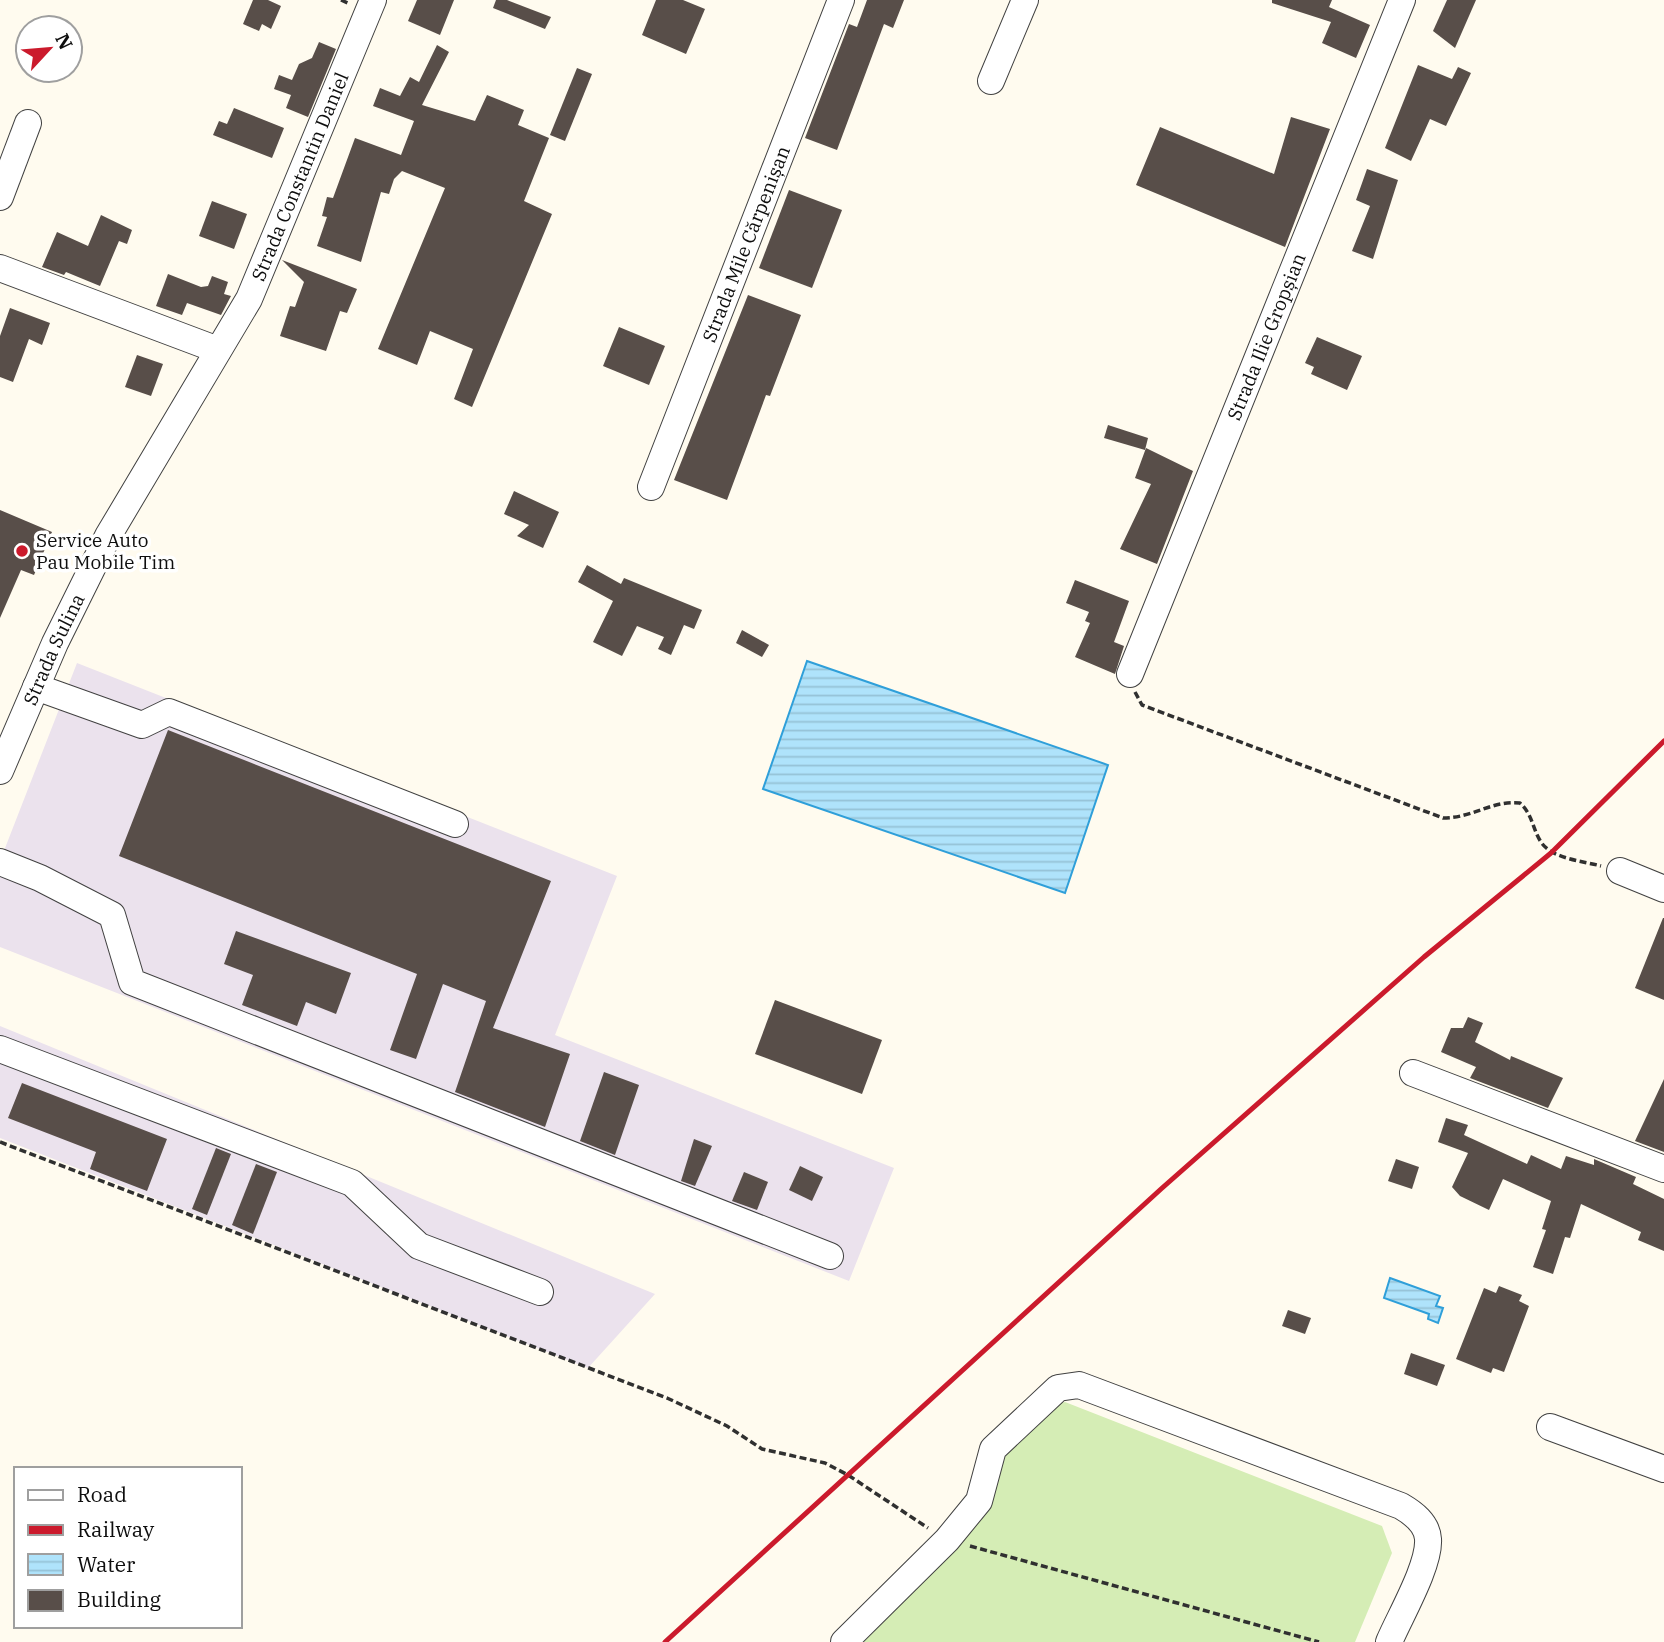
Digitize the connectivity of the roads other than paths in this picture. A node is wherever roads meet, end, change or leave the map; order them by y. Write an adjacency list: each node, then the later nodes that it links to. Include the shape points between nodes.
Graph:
1 (373, 0): 9 (street, Strada Constantin Daniel, via 262,271)
2 (841, 0): 10 (street, Strada Mile Cărpenișan)
3 (1025, 0): 5 (street)
4 (1402, 0): 11 (street, Strada Ilie Gropșian)
5 (991, 81)
6 (27, 123): 7 (street)
7 (0, 197)
8 (0, 268): 9 (street)
9 (218, 350): 12 (street, Strada Sulina, via 108,536)
10 (651, 487)
11 (1130, 674)
12 (36, 687): 13 (street, Strada Sulina); 14 (street, via 142,725 169,712)
13 (0, 771)
14 (456, 824)
15 (0, 862): 21 (street, via 112,915 132,982)
16 (1620, 871): 17 (street)
17 (1664, 889)
18 (0, 1049): 22 (street, via 352,1183 419,1246)
19 (1413, 1073): 20 (street)
20 (1664, 1169)
21 (830, 1256)
22 (540, 1292)
23 (1550, 1427): 24 (street)
24 (1664, 1469)
25 (844, 1642): 26 (street, via 947,1540 979,1501 993,1450 1058,1388 1079,1385 1401,1506 1419,1517 1428,1538 1424,1560)
26 (1389, 1642)

